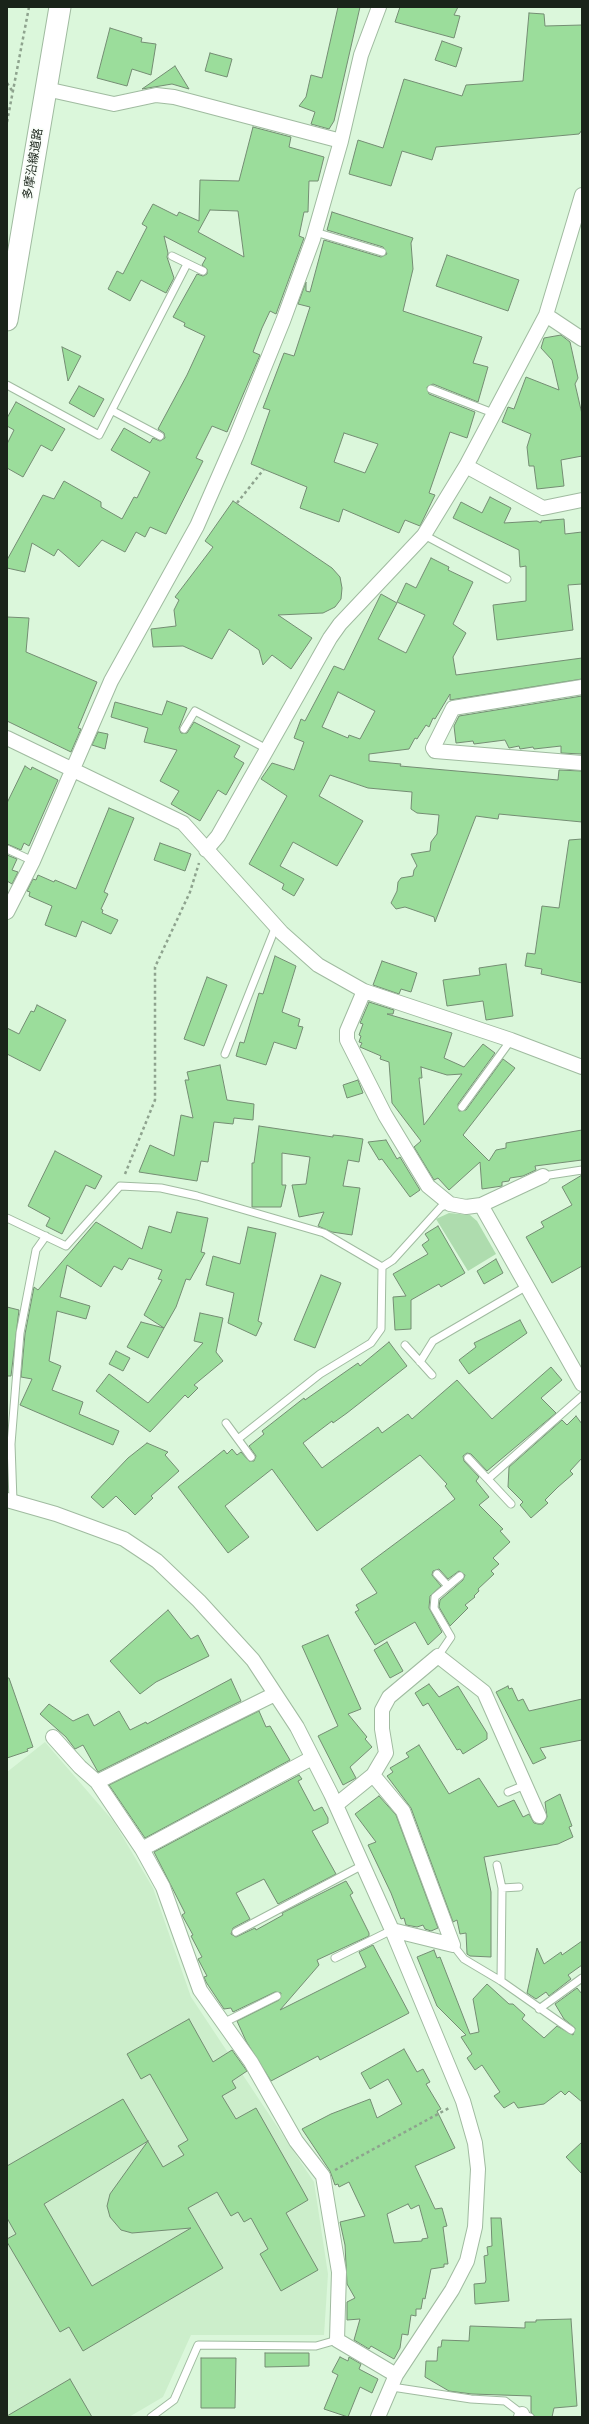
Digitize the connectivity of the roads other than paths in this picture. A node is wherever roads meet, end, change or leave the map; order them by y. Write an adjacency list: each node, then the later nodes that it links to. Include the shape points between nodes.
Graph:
1 (60, 7): 3 (main road, 多摩沿線道路)
2 (379, 7): 4 (street, via 361,55)
3 (46, 89): 4 (street, via 114,104 156,95 174,97); 12 (main road, 多摩沿線道路)
4 (341, 141): 6 (street)
5 (582, 196): 11 (street)
6 (315, 232): 7 (lane); 28 (street, via 280,328 197,526 111,681)
7 (382, 252)
8 (172, 256): 9 (lane)
9 (187, 264): 10 (lane); 16 (lane)
10 (203, 271)
11 (546, 315): 13 (street); 17 (street)
12 (7, 320)
13 (582, 339)
14 (7, 385): 16 (lane, via 99,435)
15 (431, 389): 17 (lane)
16 (113, 411): 18 (lane)
17 (493, 413): 19 (street)
18 (160, 436)
19 (466, 466): 20 (street, via 543,508); 21 (street)
20 (582, 500)
21 (424, 535): 22 (lane); 26 (street, via 340,624)
22 (507, 579)
23 (582, 687): 27 (street, via 453,708 433,748)
24 (184, 729): 26 (lane, via 196,711)
25 (7, 738): 28 (street)
26 (267, 749): 30 (street, via 218,836)
27 (582, 763)
28 (72, 770): 30 (street, via 183,823); 31 (street)
29 (7, 849): 31 (lane)
30 (206, 850): 33 (street)
31 (33, 861): 32 (street)
32 (7, 912)
33 (276, 926): 34 (street, via 318,965); 36 (lane)
34 (364, 991): 35 (street); 41 (street, via 347,1031 347,1040 385,1115 428,1186)
35 (511, 1040): 37 (street); 38 (lane)
36 (225, 1054)
37 (582, 1067)
38 (462, 1107)
39 (582, 1170): 40 (lane)
40 (543, 1176): 42 (street)
41 (450, 1204): 42 (street); 45 (lane, via 441,1207 393,1260)
42 (481, 1205): 46 (street)
43 (7, 1218): 44 (lane)
44 (46, 1236): 45 (lane, via 66,1246 120,1186 161,1188 324,1233); 57 (lane, via 36,1250 20,1333 11,1444)
45 (382, 1267): 53 (lane, via 381,1328 371,1343 320,1374)
46 (527, 1286): 48 (lane, via 433,1341); 50 (street)
47 (405, 1345): 48 (lane)
48 (420, 1362): 49 (lane)
49 (432, 1375)
50 (582, 1383)
51 (582, 1396): 56 (lane)
52 (226, 1422): 53 (lane)
53 (238, 1439): 54 (lane)
54 (251, 1457)
55 (468, 1458): 56 (lane)
56 (488, 1479): 58 (lane)
57 (10, 1501): 63 (street, via 124,1539 157,1561 199,1601 253,1660)
58 (511, 1504)
59 (437, 1574): 61 (lane)
60 (460, 1576): 61 (lane)
61 (448, 1586): 62 (lane, via 435,1597 434,1608 451,1637)
62 (438, 1656): 66 (street, via 389,1697 382,1710 386,1753); 68 (street, via 484,1692)
63 (275, 1694): 65 (street, via 297,1727); 67 (street)
64 (53, 1737): 67 (street)
65 (312, 1758): 70 (street); 72 (street)
66 (374, 1775): 70 (street); 79 (street, via 403,1811)
67 (97, 1782): 72 (street)
68 (525, 1785): 69 (lane); 71 (street)
69 (508, 1792)
70 (336, 1804): 73 (street)
71 (539, 1816)
72 (142, 1849): 85 (street, via 163,1887 200,1990)
73 (363, 1865): 77 (street); 78 (lane)
74 (497, 1865): 76 (lane)
75 (519, 1887): 76 (lane)
76 (502, 1888): 82 (lane)
77 (392, 1930): 79 (street); 80 (lane); 88 (street, via 463,2101 475,2143 478,2169 475,2227 467,2261 452,2290)
78 (236, 1932)
79 (453, 1945): 82 (lane, via 464,1959)
80 (335, 1958)
81 (582, 1978): 84 (lane)
82 (501, 1981): 84 (lane)
83 (277, 1996): 85 (lane)
84 (539, 2009): 86 (lane)
85 (223, 2023): 87 (street, via 251,2062 296,2141 323,2176 339,2272)
86 (571, 2030)
87 (337, 2340): 88 (street); 89 (lane, via 316,2346 198,2345 174,2400)
88 (394, 2381): 90 (lane, via 471,2398 505,2401); 92 (street)
89 (162, 2414): 91 (lane)
90 (524, 2416)
91 (151, 2417)
92 (378, 2417)

